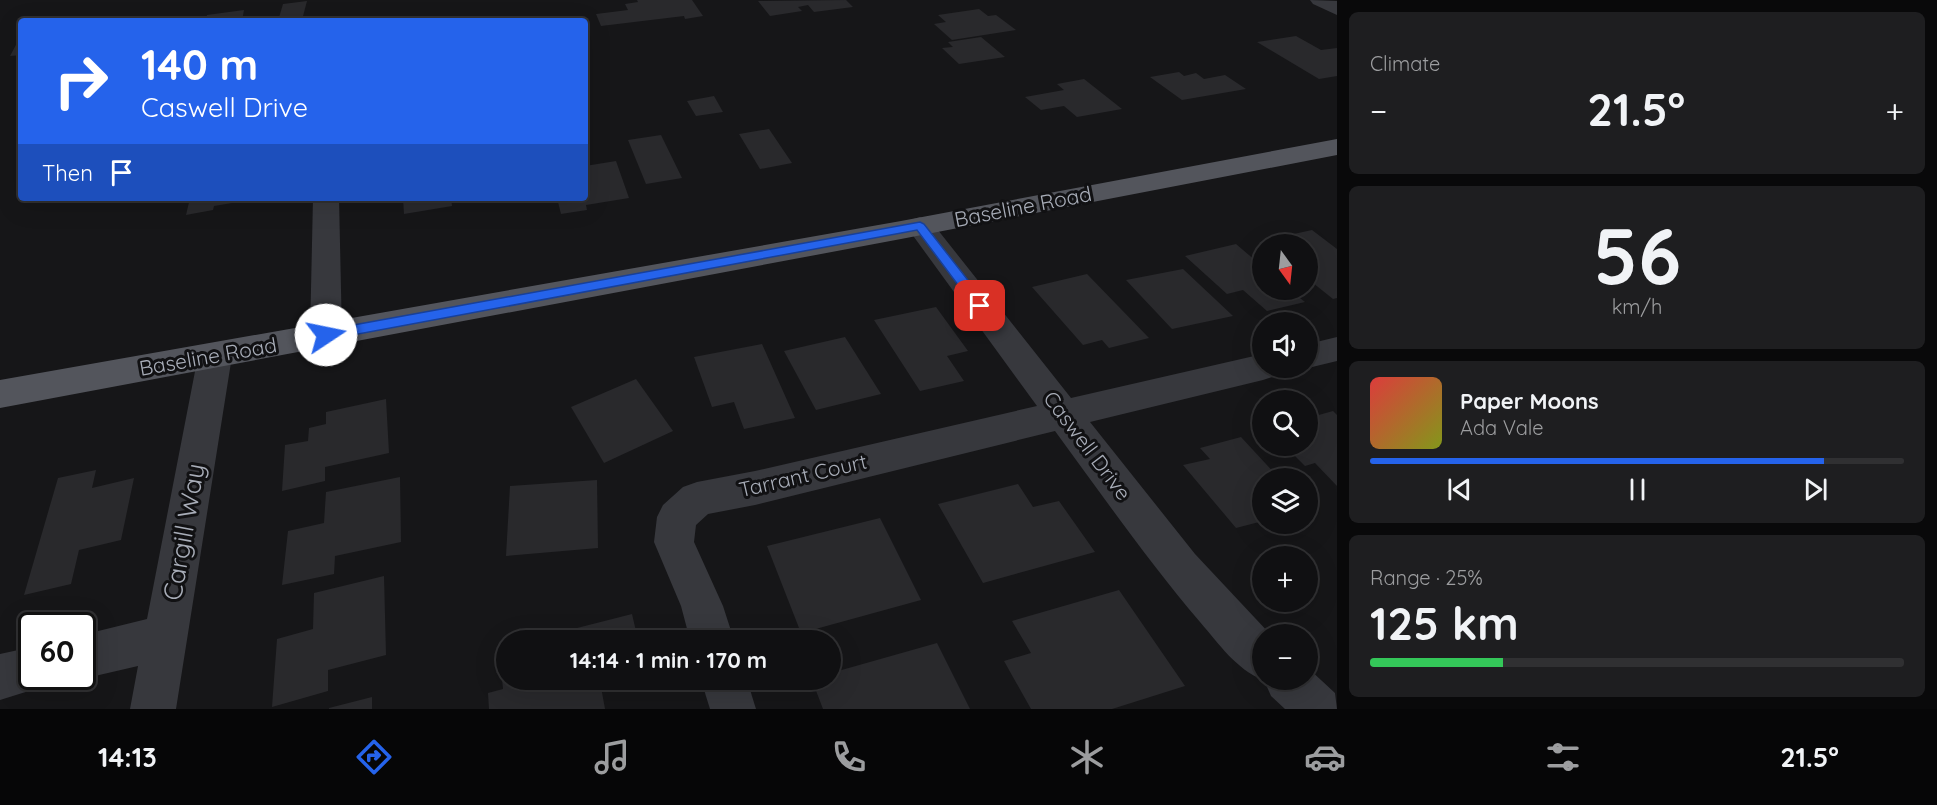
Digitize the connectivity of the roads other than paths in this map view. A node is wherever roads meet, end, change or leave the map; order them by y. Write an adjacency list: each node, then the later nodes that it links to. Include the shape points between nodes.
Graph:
1 (1320, 0): 2 (street)
2 (1337, 9)
3 (1337, 147): 5 (main road, Baseline Road)
4 (326, 201): 6 (street)
5 (920, 226): 6 (main road, Baseline Road); 12 (street, Caswell Drive)
6 (326, 335): 9 (main road, Baseline Road)
7 (1337, 349): 8 (street)
8 (1318, 354)
9 (215, 356): 11 (main road, Baseline Road); 14 (street, Cargill Way)
10 (1252, 370): 12 (street, Tarrant Court)
11 (0, 394)
12 (1063, 415): 13 (street, Tarrant Court, via 697,499 677,516 674,542); 15 (street, Caswell Drive, via 1180,568)
13 (709, 630)
14 (166, 637): 16 (street); 21 (street, Cargill Way)
15 (1252, 648)
16 (96, 654)
17 (18, 672): 18 (street)
18 (0, 677)
19 (727, 690): 22 (street)
20 (1298, 690): 23 (street)
21 (153, 709)
22 (733, 709)
23 (1319, 709)

